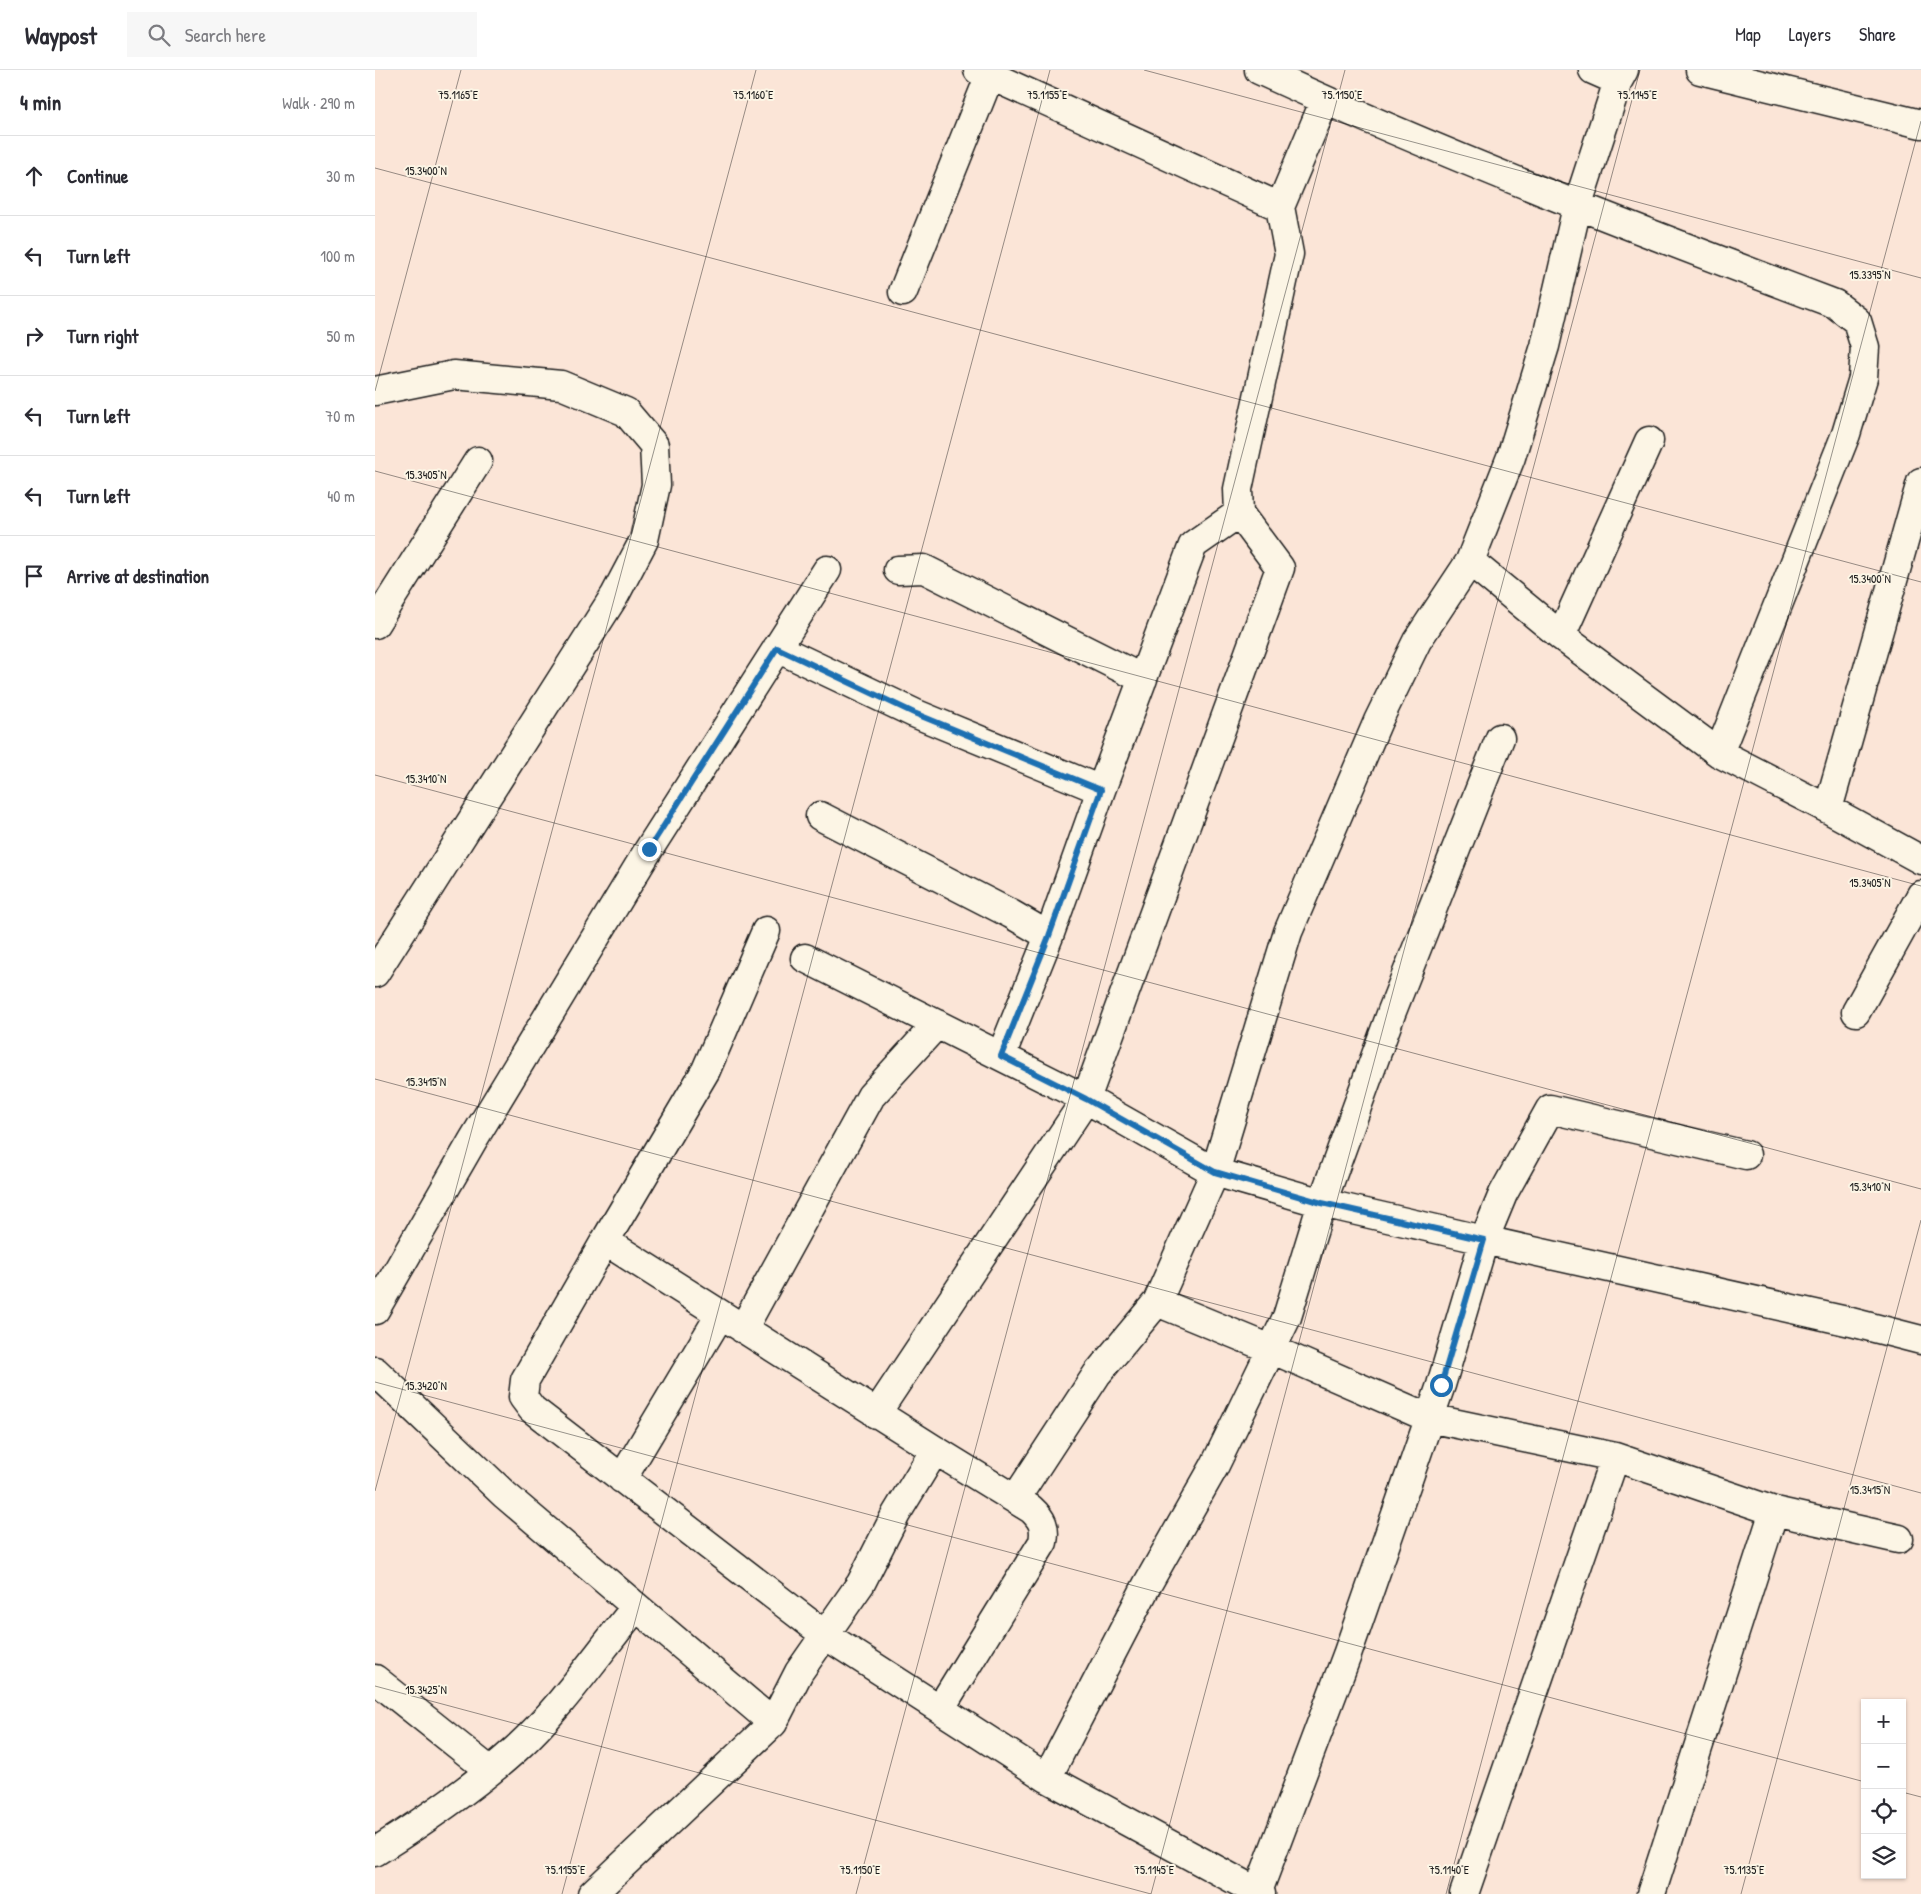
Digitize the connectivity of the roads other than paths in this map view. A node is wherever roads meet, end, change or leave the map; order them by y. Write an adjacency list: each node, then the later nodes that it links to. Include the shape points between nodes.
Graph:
1 (1259, 70): 6 (street)
2 (1593, 70): 5 (street)
3 (1700, 70): 7 (street)
4 (987, 72): 8 (street); 10 (street)
5 (1621, 76): 9 (street)
6 (1325, 100): 8 (street); 9 (street)
7 (1921, 124)
8 (1279, 207): 15 (street, via 1289,254 1237,489)
9 (1577, 207): 16 (street, via 1545,346 1511,458); 24 (street, via 1835,304 1857,321 1865,346 1863,378 1846,434)
10 (903, 292)
11 (375, 391): 33 (street, via 454,375 561,385 626,412 654,445 656,485 644,540 615,594)
12 (1649, 441): 20 (street)
13 (478, 461): 19 (street)
14 (1920, 493): 26 (street)
15 (1239, 513): 22 (street, via 1193,545); 37 (street, via 1280,568)
16 (1471, 562): 20 (street); 39 (street, via 1417,641 1377,721 1288,932)
17 (827, 570): 21 (street)
18 (898, 570): 22 (street, via 924,569)
19 (375, 624)
20 (1561, 636): 24 (street)
21 (777, 648): 25 (street, via 914,713); 44 (street, via 644,858 473,1140)
22 (1143, 679): 25 (street)
23 (1500, 738): 40 (street, via 1392,1011)
24 (1719, 752): 26 (street)
25 (1101, 790): 31 (street)
26 (1828, 808): 28 (street)
27 (821, 816): 31 (street)
28 (1921, 860)
29 (1921, 895): 34 (street)
30 (766, 931): 42 (street, via 706,1070)
31 (1049, 936): 36 (street)
32 (805, 958): 35 (street)
33 (375, 973)
34 (1856, 1012)
35 (937, 1024): 36 (street); 46 (street, via 871,1096)
36 (1001, 1056): 37 (street)
37 (1086, 1099): 39 (street); 50 (street)
38 (1746, 1155): 41 (street, via 1550,1109 1503,1194)
39 (1215, 1172): 40 (street); 43 (street)
40 (1322, 1203): 41 (street); 48 (street, via 1287,1317)
41 (1484, 1240): 47 (street); 51 (street)
42 (605, 1241): 45 (street); 54 (street, via 525,1380 523,1397 532,1410)
43 (1157, 1302): 48 (street); 55 (street, via 1097,1374)
44 (375, 1310)
45 (720, 1315): 46 (street); 54 (street)
46 (743, 1329): 50 (street)
47 (1921, 1340)
48 (1271, 1349): 51 (street); 64 (street, via 1214,1467 1147,1585)
49 (375, 1371): 58 (street, via 505,1495)
50 (876, 1414): 52 (street)
51 (1429, 1418): 53 (street); 67 (street, via 1347,1655)
52 (935, 1450): 55 (street); 59 (street, via 896,1514 861,1583)
53 (1615, 1457): 56 (street); 68 (street)
54 (622, 1479): 59 (street)
55 (1016, 1498): 61 (street, via 1044,1525 1043,1542)
56 (1774, 1511): 57 (street); 69 (street)
57 (1899, 1539)
58 (636, 1607): 62 (street); 63 (street, via 552,1712 516,1749)
59 (825, 1635): 61 (street); 62 (street, via 799,1672)
60 (375, 1680): 63 (street)
61 (940, 1709): 64 (street)
62 (773, 1723): 66 (street)
63 (489, 1770): 65 (street, via 425,1820)
64 (1047, 1778): 67 (street)
65 (375, 1852)
66 (592, 1894)
67 (1258, 1894)
68 (1464, 1894)
69 (1651, 1894)

